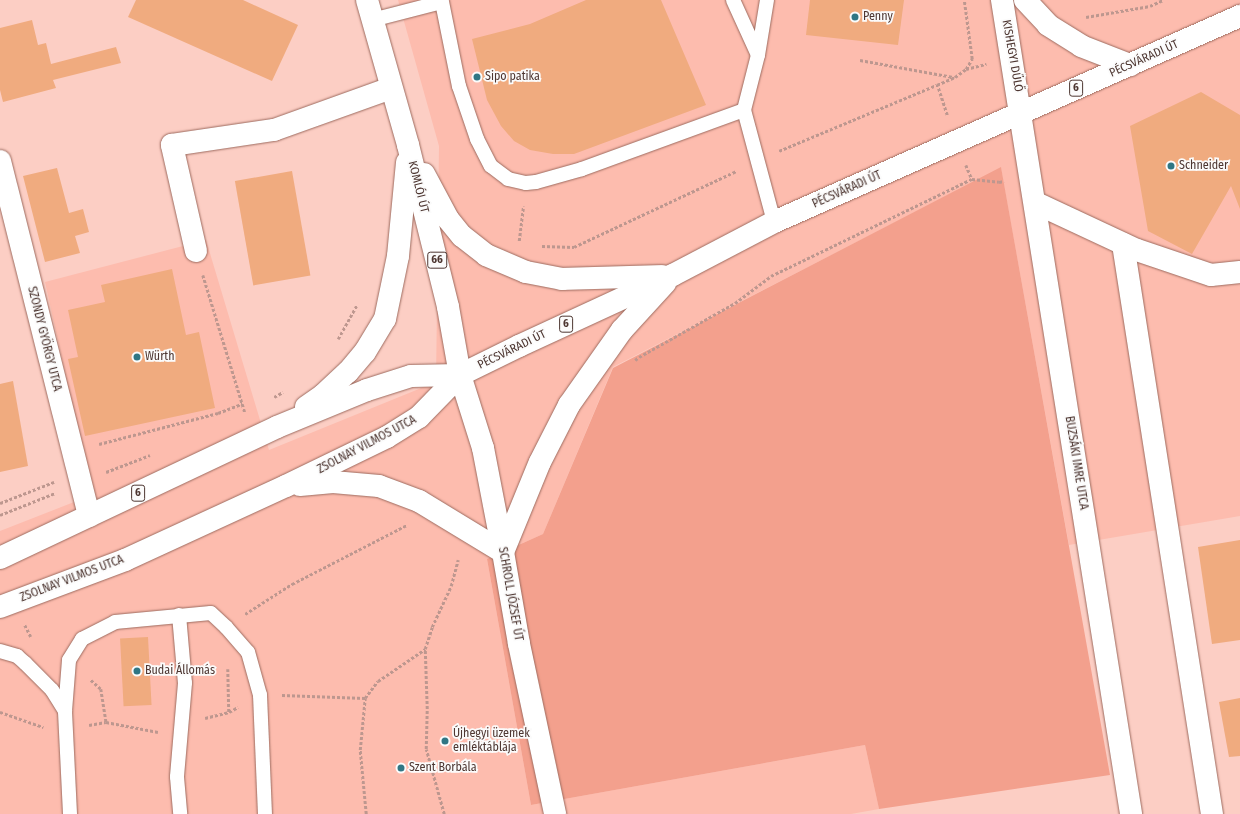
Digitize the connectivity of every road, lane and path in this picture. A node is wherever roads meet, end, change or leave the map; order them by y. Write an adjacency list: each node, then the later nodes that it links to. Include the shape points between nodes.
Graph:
1 (733, 0): 8 (lane)
2 (767, 0): 8 (lane)
3 (964, 0): 11 (path, via 972,59 966,69)
4 (1002, 0): 15 (main road, KISHEGYI DŰLŐ)
5 (1025, 0): 10 (main road, via 1048,25 1081,46)
6 (369, 10): 13 (main road, KOMLÓI ÚT / 66); 22 (lane, via 442,2 459,86 477,139 491,166 508,179)
7 (1240, 16): 10 (main road, PÉCSVÁRADI ÚT / 6)
8 (758, 55): 14 (lane)
9 (860, 60): 11 (path)
10 (1130, 65): 15 (main road, PÉCSVÁRADI ÚT / 6)
11 (955, 77): 12 (path)
12 (937, 85): 16 (path); 19 (path)
13 (391, 88): 17 (main road, KOMLÓI ÚT / 66); 27 (main road, via 274,130 172,145)
14 (744, 110): 19 (lane); 22 (lane, via 582,169)
15 (1021, 112): 16 (main road, PÉCSVÁRADI ÚT / 6); 20 (main road, BUZSÁKI IMRE UTCA)
16 (956, 141): 21 (path); 24 (main road, PÉCSVÁRADI ÚT / 6)
17 (408, 145): 28 (main road, via 448,219 462,236 486,255); 34 (main road, KOMLÓI ÚT / 66, via 448,307); 41 (main road, via 398,256 385,319 365,352 348,372 323,395)
18 (0, 161): 42 (main road, SZONDY GYÖRGY UTCA)
19 (758, 161): 24 (lane); 26 (path, via 574,247)
20 (1031, 175): 21 (path, via 999,182); 23 (main road, BUZSÁKI IMRE UTCA)
21 (972, 179): 33 (path, via 771,276 735,303 639,356)
22 (526, 183): 28 (path, via 518,245)
23 (1036, 203): 25 (main road); 71 (main road, BUZSÁKI IMRE UTCA)
24 (774, 222): 30 (main road, PÉCSVÁRADI ÚT / 6)
25 (1123, 244): 29 (main road, via 1211,275); 72 (main road)
26 (540, 246)
27 (196, 251): 37 (path)
28 (512, 266): 30 (main road, via 526,272 562,279)
29 (1240, 272)
30 (673, 275): 34 (main road, PÉCSVÁRADI ÚT / 6); 50 (main road, via 622,330 569,406 540,462)
31 (356, 306): 32 (path)
32 (337, 342)
33 (634, 362)
34 (460, 376): 41 (main road, 6, via 411,376 367,390); 45 (main road, ZSOLNAY VILMOS UTCA / 6, via 419,417 387,437); 50 (main road, SCHROLL JÓZSEF ÚT, via 482,448)
35 (288, 389): 36 (path)
36 (267, 401)
37 (242, 404): 39 (path); 42 (path, via 218,413)
38 (250, 410): 39 (path)
39 (245, 412): 40 (path)
40 (238, 416)
41 (276, 427): 48 (main road, 6)
42 (72, 451): 44 (main road, SZONDY GYÖRGY UTCA)
43 (153, 454): 44 (path)
44 (79, 483): 46 (path, via 62,479); 47 (path); 48 (main road, SZONDY GYÖRGY UTCA)
45 (286, 486): 50 (main road, via 333,482 379,486 419,501); 53 (main road, ZSOLNAY VILMOS UTCA / 6, via 125,560)
46 (0, 503)
47 (0, 515)
48 (89, 516): 51 (main road, 6)
49 (411, 523): 55 (path, via 292,584)
50 (503, 552): 70 (main road, SCHROLL JÓZSEF ÚT, via 519,644)
51 (0, 558)
52 (458, 560): 56 (path, via 451,586)
53 (0, 607)
54 (178, 615): 55 (lane, via 211,613); 60 (lane, via 115,622 82,639 69,660); 63 (lane, via 185,683)
55 (226, 627): 58 (lane, via 248,652); 62 (path)
56 (424, 649): 59 (path, via 378,681); 69 (path, via 426,749)
57 (0, 651): 60 (lane, via 17,656 25,663 52,690)
58 (260, 694): 59 (path); 62 (path); 67 (lane)
59 (365, 698): 68 (path, via 360,750)
60 (65, 710): 64 (lane)
61 (0, 712): 64 (path, via 54,731)
62 (229, 712): 63 (path)
63 (182, 726): 64 (path, via 155,733 106,722); 66 (lane, via 178,777)
64 (66, 729): 65 (lane)
65 (70, 814)
66 (180, 814)
67 (265, 814)
68 (366, 814)
69 (444, 814)
70 (555, 814)
71 (1131, 814)
72 (1212, 814)

